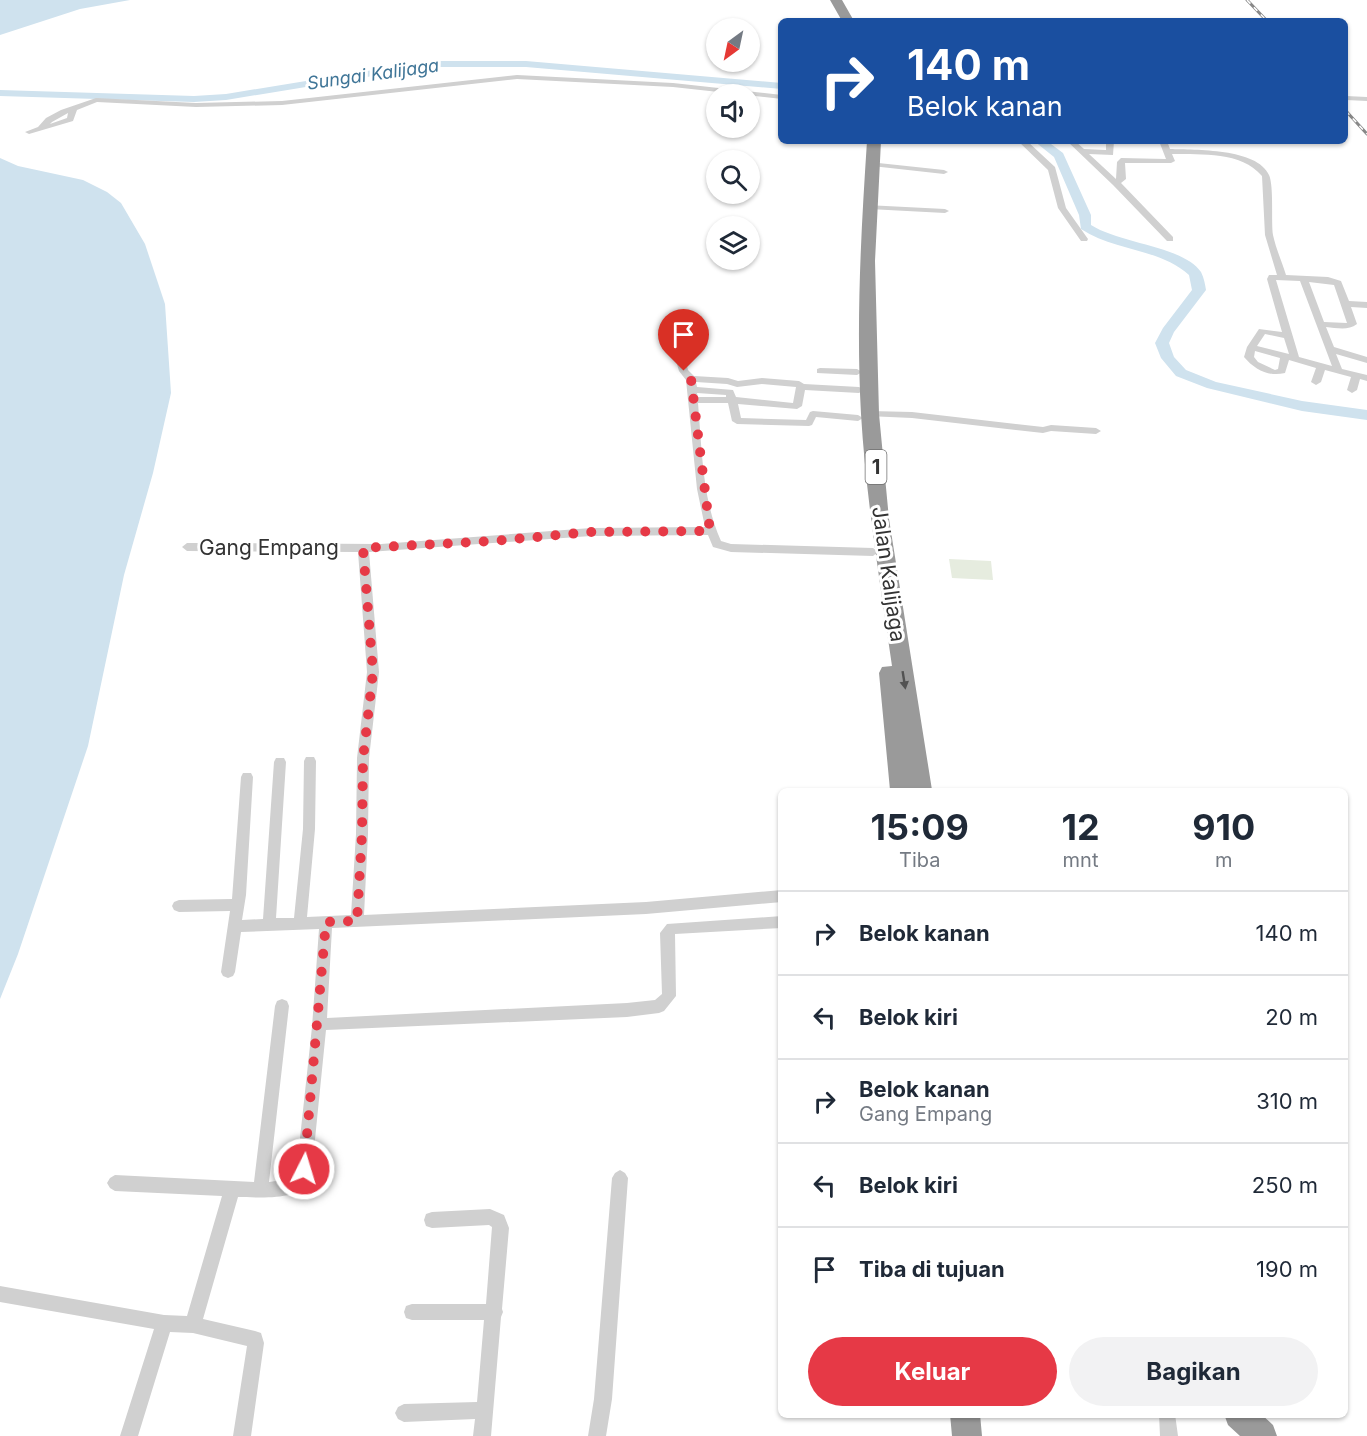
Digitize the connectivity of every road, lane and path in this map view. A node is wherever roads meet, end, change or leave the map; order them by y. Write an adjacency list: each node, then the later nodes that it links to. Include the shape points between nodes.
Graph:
1 (836, 0): 3 (highway)
2 (844, 0): 4 (highway)
3 (846, 18)
4 (854, 18)
5 (778, 97): 8 (street, via 673,85 517,77 282,103 196,105 96,100 74,108 70,118 54,127)
6 (1348, 98): 7 (street)
7 (1367, 99)
8 (29, 132)
9 (863, 144): 38 (highway, Jalan Kalijaga / 1, via 857,229)
10 (874, 144): 17 (highway, Jalan Kalijaga / 1)
11 (1026, 144): 22 (street, via 1052,169 1062,208)
12 (1075, 144): 15 (street)
13 (1110, 144): 15 (street, via 1110,153)
14 (1164, 144): 16 (street)
15 (1083, 151): 19 (street)
16 (1168, 151): 19 (street, via 1171,161 1122,161 1122,179); 24 (street, via 1240,158 1263,171 1269,235)
17 (872, 164): 18 (street); 20 (highway, Jalan Kalijaga / 1)
18 (944, 172)
19 (1116, 183): 23 (street)
20 (869, 207): 21 (street); 48 (highway, Jalan Kalijaga / 1)
21 (945, 211)
22 (1084, 239)
23 (1170, 239)
24 (1282, 277): 25 (street); 29 (street, via 1271,279)
25 (1303, 278): 26 (street, via 1336,282); 28 (street)
26 (1347, 304): 27 (street); 28 (street, via 1351,325)
27 (1367, 305)
28 (1319, 324): 32 (street)
29 (1289, 336): 31 (street, via 1262,331); 33 (street)
30 (677, 347): 41 (street, via 684,371)
31 (1252, 347): 33 (street); 33 (street, via 1251,361 1274,373 1282,371)
32 (1330, 349): 34 (street); 37 (street)
33 (1290, 358): 35 (street)
34 (1367, 360)
35 (1321, 367): 37 (street); 42 (street)
36 (820, 371): 38 (street)
37 (1338, 371): 39 (street)
38 (857, 372): 44 (highway, Jalan Kalijaga / 1)
39 (1356, 375): 40 (street); 45 (street)
40 (1367, 378)
41 (691, 379): 43 (street); 46 (street)
42 (1316, 382)
43 (801, 387): 44 (street); 47 (street, via 797,406)
44 (859, 390): 48 (highway, Jalan Kalijaga / 1)
45 (1352, 390)
46 (693, 395): 47 (street, via 728,391); 50 (street)
47 (732, 399): 48 (street, via 737,422 809,423 813,414)
48 (864, 416): 49 (street, via 912,415 1043,430); 53 (highway, Jalan Kalijaga / 1); 58 (highway, Jalan Kalijaga / 1, one-way to 58)
49 (1096, 431)
50 (710, 531): 52 (street, Gang Empang, via 591,532); 53 (street, via 717,544 730,548)
51 (187, 547): 52 (street, Gang Empang)
52 (363, 548): 62 (street, via 373,672 363,759)
53 (873, 552): 57 (highway, Jalan Kalijaga / 1)
54 (310, 761): 65 (street, via 309,829)
55 (280, 762): 66 (street)
56 (247, 777): 60 (street)
57 (901, 788)
58 (921, 788)
59 (778, 896): 62 (street, via 646,908)
60 (238, 905): 61 (street); 67 (street)
61 (179, 906)
62 (357, 921): 63 (street)
63 (326, 922): 65 (street); 73 (street, via 303,1179 297,1185 279,1189)
64 (778, 922): 70 (street, via 672,928 667,933 670,993 659,1006)
65 (300, 924): 66 (street)
66 (269, 925): 67 (street)
67 (235, 926): 68 (street)
68 (228, 972)
69 (282, 1006): 73 (street)
70 (329, 1024)
71 (620, 1178): 90 (street)
72 (115, 1183): 74 (street)
73 (261, 1188): 74 (street)
74 (232, 1190): 80 (street)
75 (432, 1220): 78 (street, via 490,1217 498,1221 501,1228)
76 (0, 1294): 79 (street)
77 (412, 1312): 78 (street)
78 (495, 1312): 81 (street)
79 (164, 1323): 80 (street); 87 (street)
80 (193, 1325): 88 (street, via 255,1339)
81 (484, 1410): 82 (street); 89 (street)
82 (404, 1413)
83 (965, 1418): 91 (highway)
84 (1167, 1418): 92 (street)
85 (1238, 1418): 86 (street)
86 (1254, 1431)
87 (129, 1436)
88 (242, 1436)
89 (482, 1436)
90 (597, 1436)
91 (967, 1436)
92 (1169, 1436)

